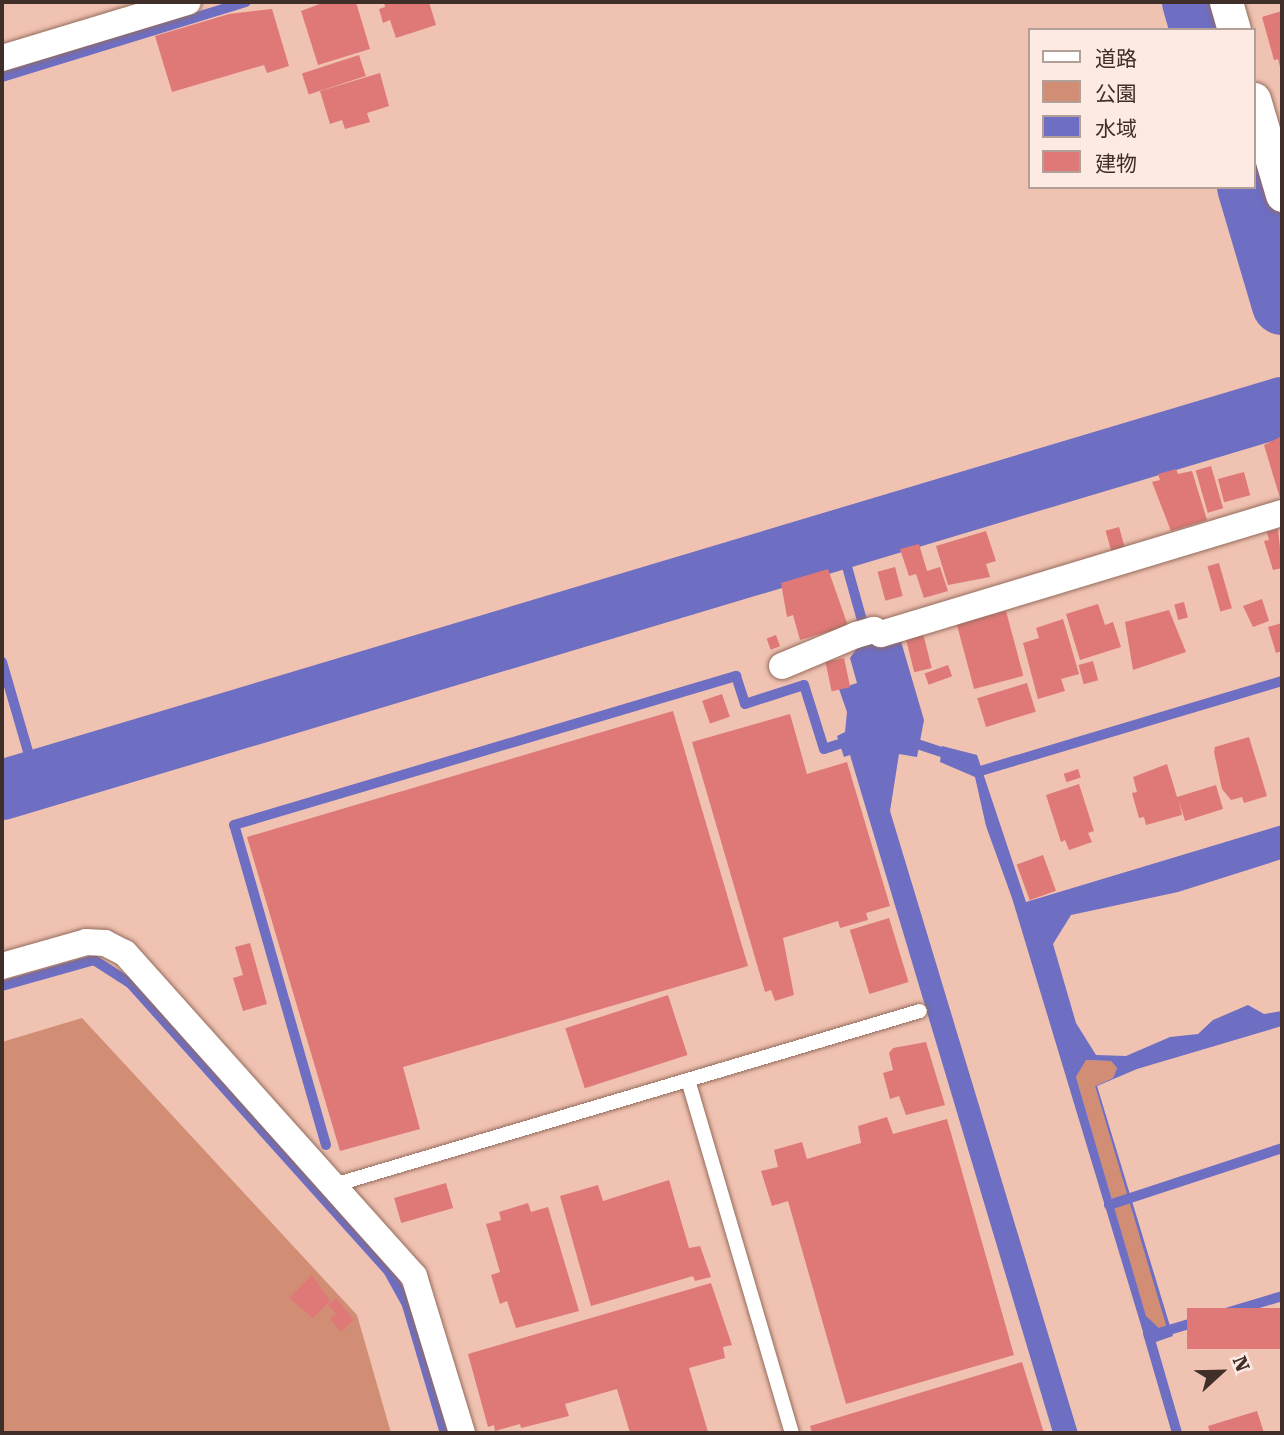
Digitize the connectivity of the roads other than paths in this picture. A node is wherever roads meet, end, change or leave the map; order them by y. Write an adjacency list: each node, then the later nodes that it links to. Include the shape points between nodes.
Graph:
1 (188, 2): 4 (street)
2 (1226, 2): 3 (street)
3 (1233, 28)
4 (2, 58)
5 (1256, 106): 6 (street)
6 (1282, 195)
7 (1282, 513): 8 (street, via 881,634 865,633)
8 (782, 666)
9 (2, 966): 12 (street, via 86,942 105,943 125,953)
10 (920, 1011): 11 (lane)
11 (688, 1080): 12 (lane); 14 (lane)
12 (334, 1185): 13 (street, via 414,1276)
13 (462, 1433)
14 (792, 1433)

